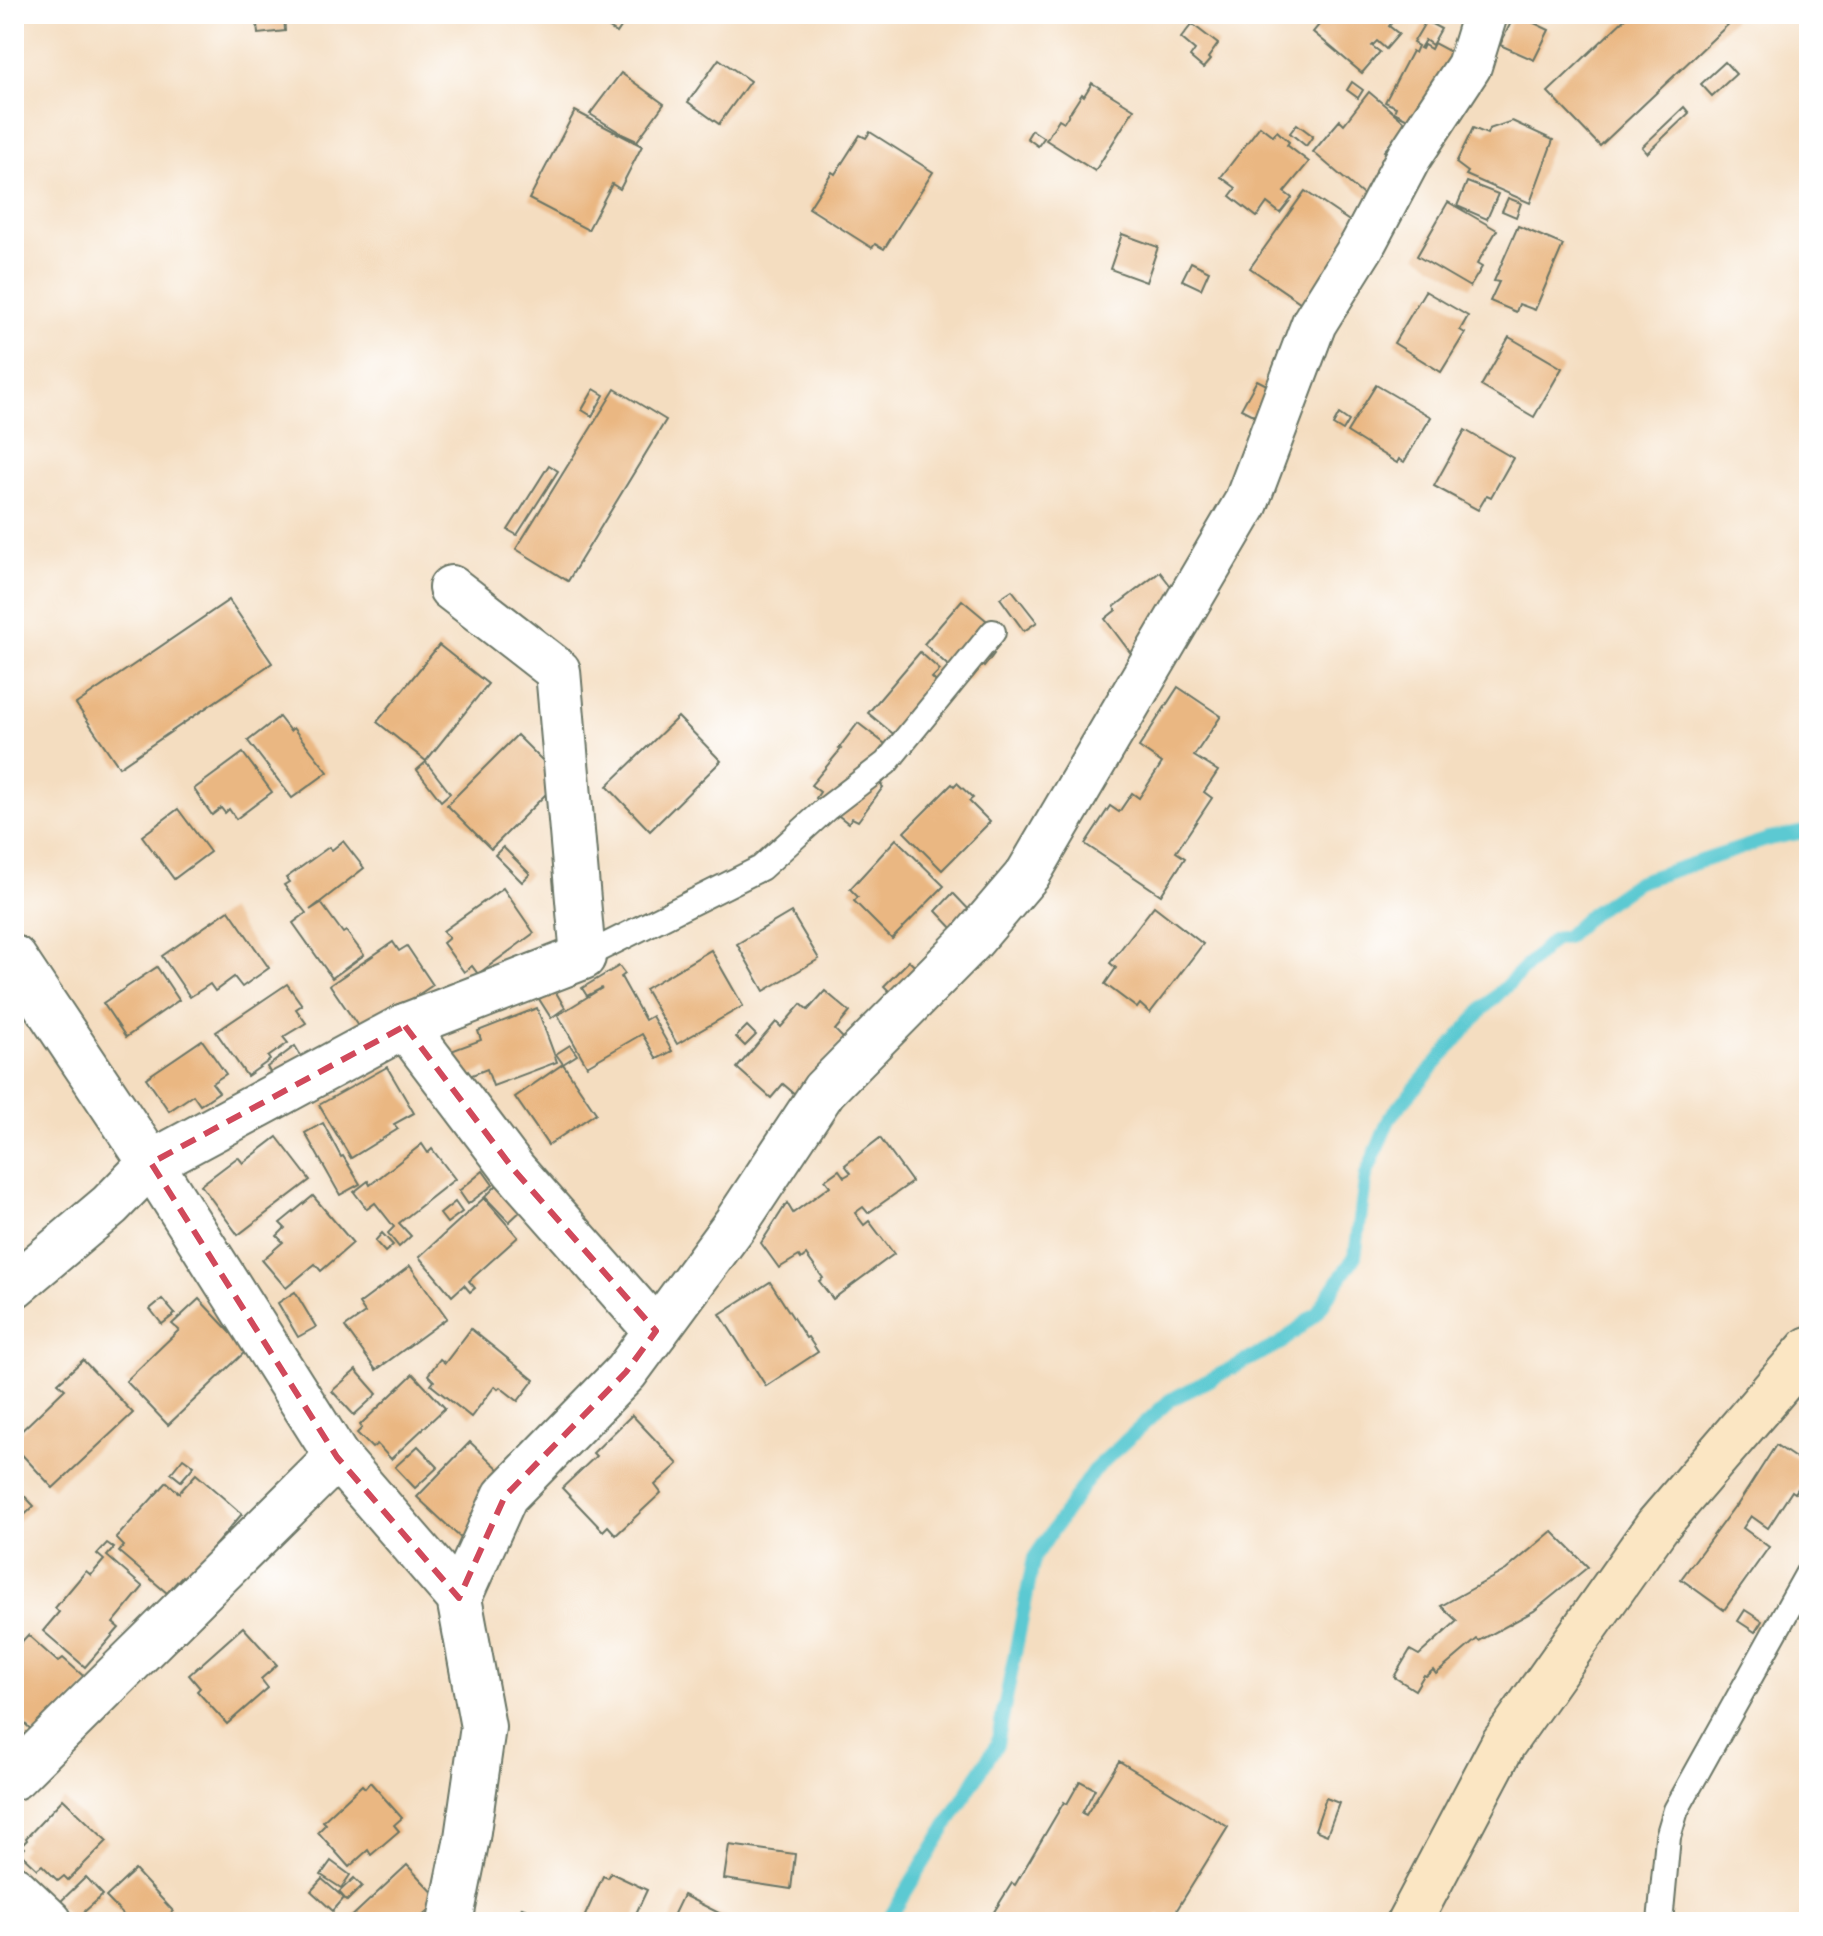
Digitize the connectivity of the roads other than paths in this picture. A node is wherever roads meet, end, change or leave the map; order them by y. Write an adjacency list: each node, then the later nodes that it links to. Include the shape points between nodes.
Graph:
1 (1485, 14): 9 (street, via 1469,66 1409,157 1314,323 1246,503 1028,874 971,941 824,1090)
2 (451, 588): 4 (street, via 558,671)
3 (993, 632): 4 (lane, via 886,763 761,868)
4 (583, 957): 6 (street)
5 (14, 958): 7 (street)
6 (405, 1026): 7 (street); 9 (street, via 514,1170)
7 (151, 1163): 8 (street); 11 (street)
8 (14, 1286)
9 (656, 1331): 13 (street, via 626,1372 505,1496)
10 (1809, 1349): 18 (street, via 1657,1526 1503,1744)
11 (337, 1457): 13 (street); 14 (street)
12 (1809, 1571): 19 (lane, via 1676,1810 1668,1837)
13 (459, 1598): 17 (street, via 483,1727)
14 (14, 1777)
15 (14, 1888): 16 (street)
16 (50, 1922)
17 (450, 1922)
18 (1409, 1922)
19 (1660, 1922)

